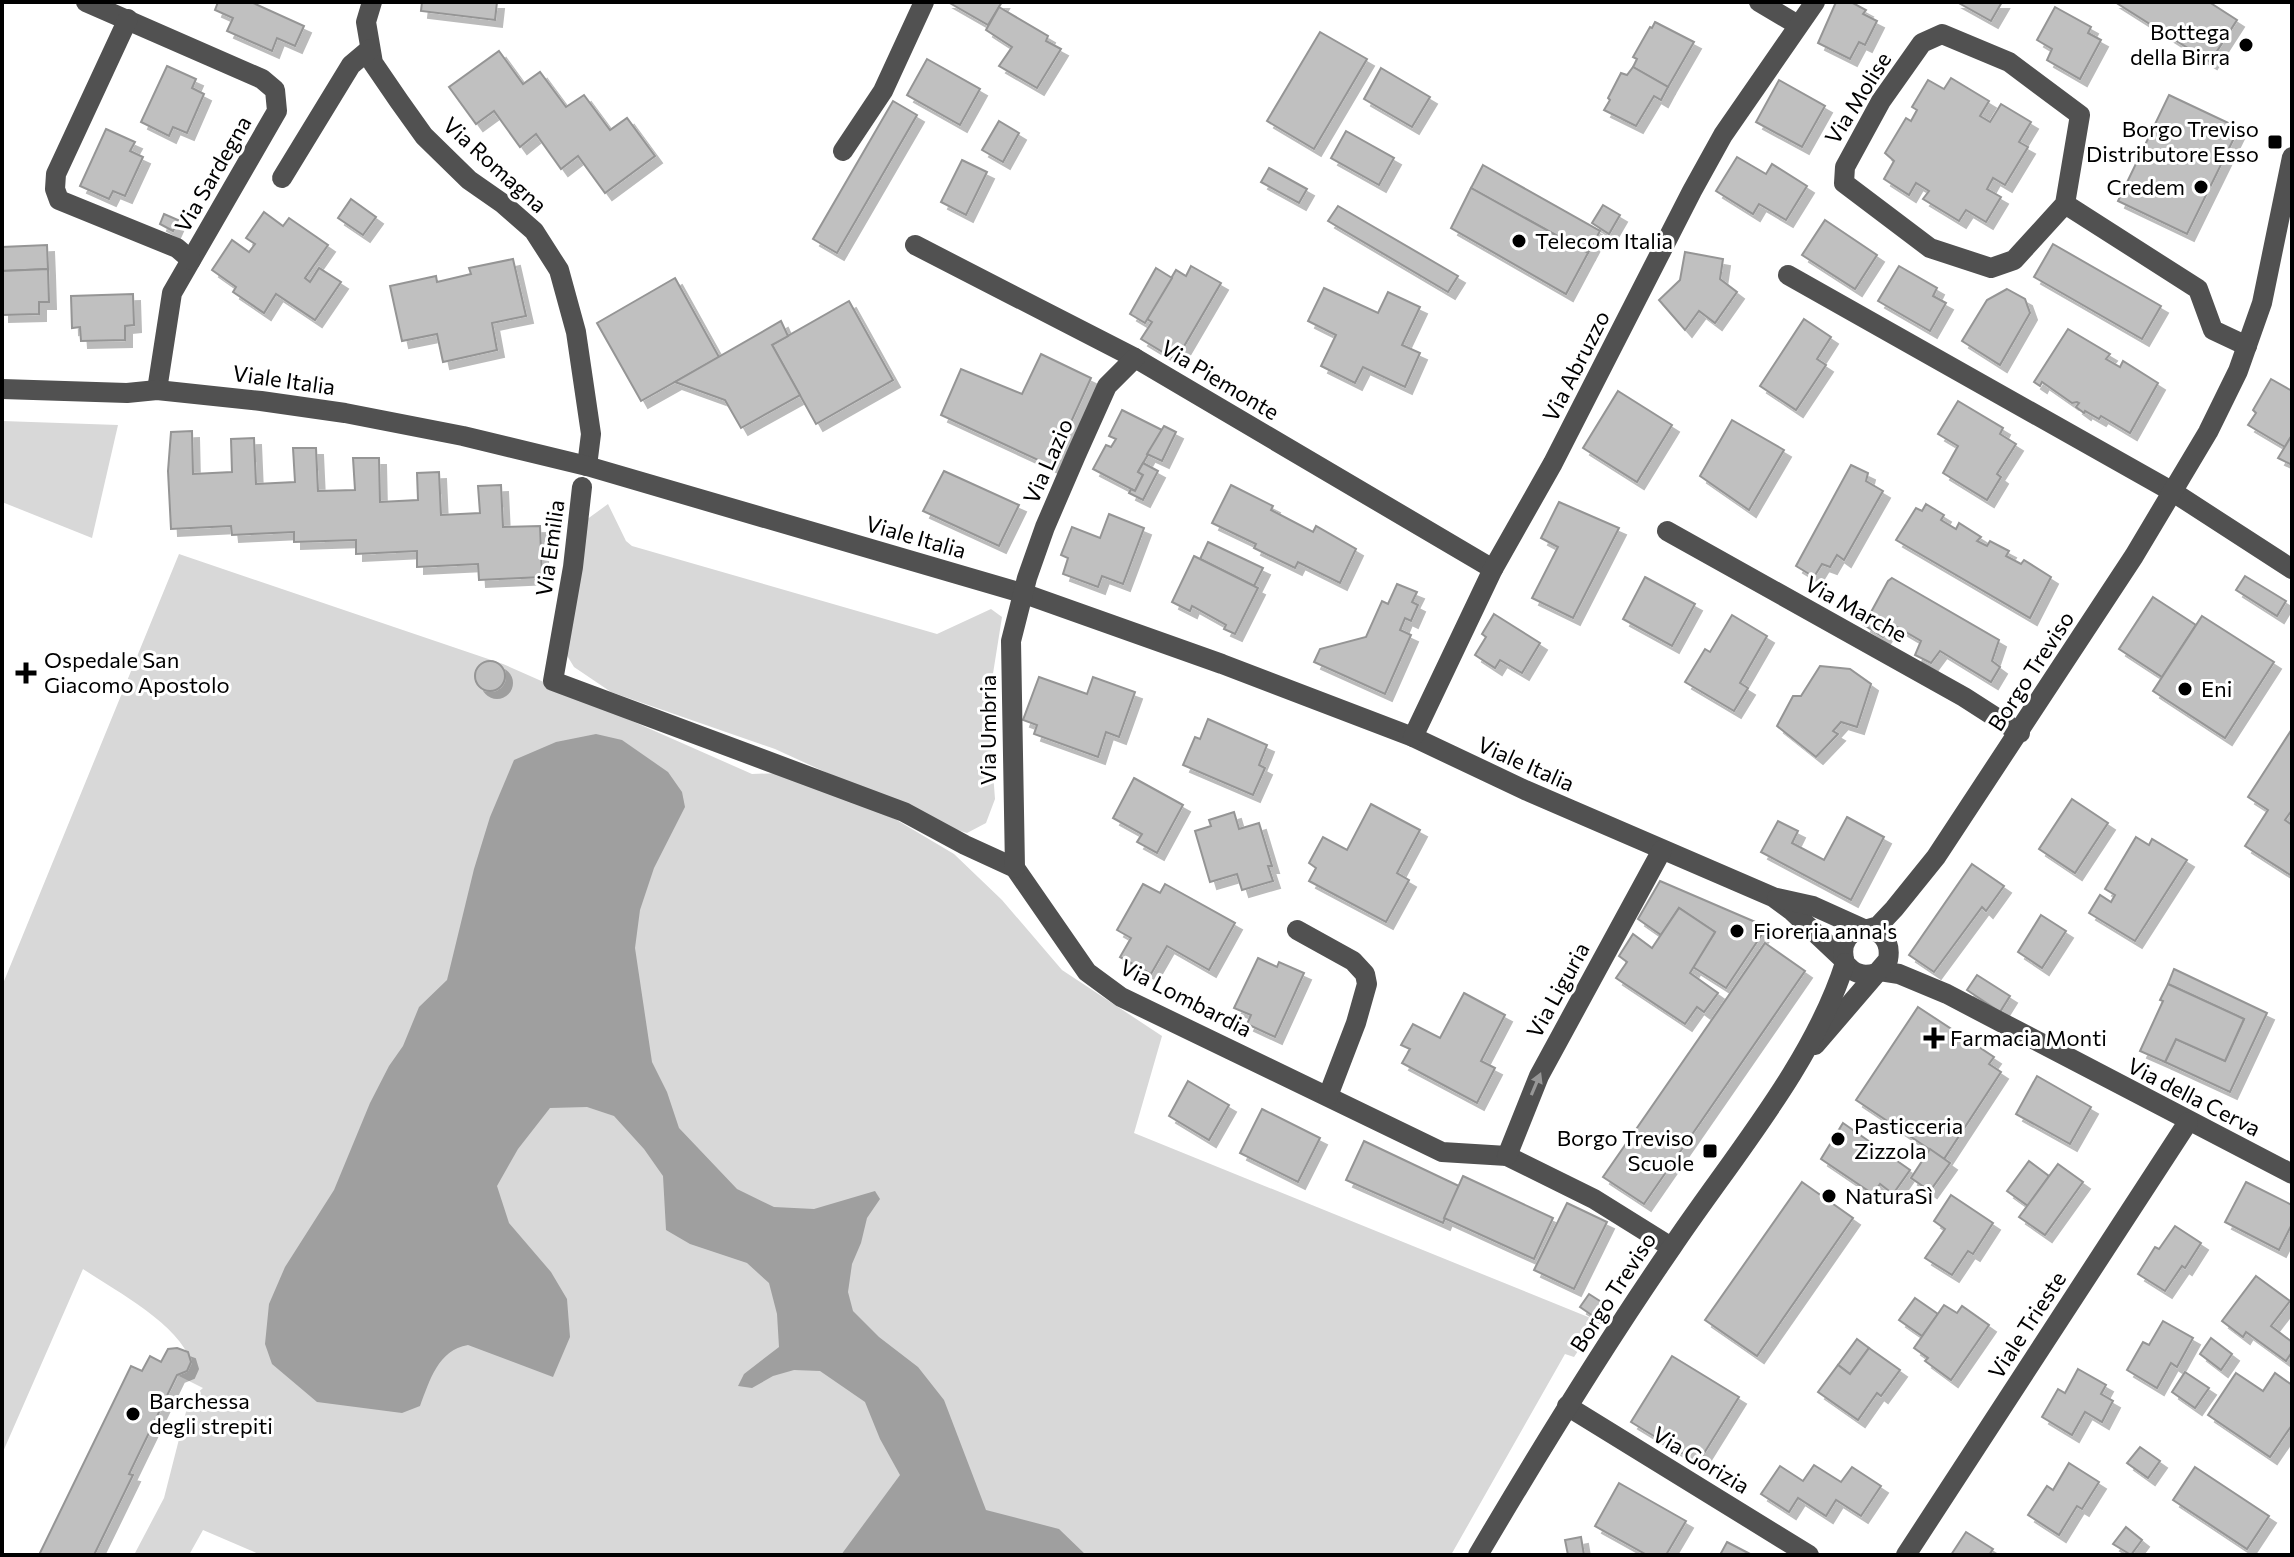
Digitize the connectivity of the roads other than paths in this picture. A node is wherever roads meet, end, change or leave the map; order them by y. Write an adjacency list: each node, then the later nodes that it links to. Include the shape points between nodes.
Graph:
1 (86, 2): 6 (street, Via Sardegna)
2 (372, 2): 8 (street, Via Romagna, via 366,22)
3 (924, 2): 9 (street, via 883,91)
4 (1759, 2): 7 (street)
5 (1815, 2): 7 (street, Via Abruzzo)
6 (128, 19): 14 (street, via 56,174 55,189 59,200 177,248); 14 (street, Via Sardegna, via 262,79 275,90 277,111)
7 (1798, 25): 24 (street, Via Abruzzo, via 1710,157)
8 (370, 49): 11 (street, via 351,65); 20 (street, Via Romagna, via 373,63 424,136 534,231 559,270 576,332 591,434)
9 (843, 151)
10 (2292, 157): 16 (street, Borgo Treviso, via 2272,263)
11 (282, 178)
12 (2065, 204): 12 (street, Via Molise, via 2014,260 1991,268 1930,248 1844,183 1845,167 1881,101 1922,43 1942,34 2009,62 2080,115); 16 (street, via 2198,289 2213,330)
13 (915, 245): 17 (street, Via Piemonte)
14 (191, 260): 19 (street, Via Sardegna, via 172,293)
15 (1788, 275): 22 (street)
16 (2247, 346): 22 (street, Borgo Treviso)
17 (1135, 358): 24 (street, Via Piemonte); 26 (street, Via Lazio, via 1107,386 1045,527)
18 (2, 389): 19 (street, Viale Italia)
19 (157, 390): 20 (street, Viale Italia, via 345,413)
20 (587, 466): 26 (street, Viale Italia)
21 (582, 487): 30 (street, Via Emilia, via 553,681 904,812)
22 (2173, 492): 25 (street); 27 (street, Borgo Treviso)
23 (1667, 531): 27 (street, Via Marche)
24 (1493, 569): 28 (street, Via Abruzzo)
25 (2292, 569)
26 (1025, 594): 28 (street, Viale Italia); 30 (street, Via Umbria, via 1011,641)
27 (2020, 733): 31 (street, Borgo Treviso)
28 (1413, 737): 29 (street, Viale Italia)
29 (1662, 850): 32 (street, Viale Italia); 42 (street, Via Liguria, one-way to 29, via 1539,1076)
30 (1015, 868): 40 (street, Via Lombardia, via 1087,972 1121,997)
31 (1925, 873): 33 (street, Borgo Treviso, via 1878,926); 35 (street, Borgo Treviso)
32 (1773, 897): 33 (street, Viale Italia, via 1813,906); 36 (street, Viale Italia)
33 (1866, 929): 35 (street, via 1880,934); 36 (street, via 1846,939)
34 (1297, 930): 40 (street, via 1353,961 1367,984)
35 (1888, 945): 37 (street, via 1888,960); 38 (street, Via della Cerva)
36 (1844, 962): 37 (street, via 1855,973); 39 (street, Borgo Treviso, via 1833,999)
37 (1878, 972): 38 (street, Via della Cerva, via 1899,974); 39 (street, Borgo Treviso)
38 (1947, 994): 41 (street, Via della Cerva)
39 (1799, 1063): 44 (street, Borgo Treviso)
40 (1328, 1096): 42 (street, Via Lombardia, via 1442,1152)
41 (2188, 1122): 43 (street, Via della Cerva); 48 (street, Viale Trieste)
42 (1507, 1156): 44 (street, Via Lombardia, via 1594,1199)
43 (2292, 1174)
44 (1671, 1247): 45 (street, Borgo Treviso)
45 (1567, 1406): 46 (street, Borgo Treviso); 47 (street, Via Gorizia)
46 (1478, 1555)
47 (1809, 1555)
48 (1906, 1555)

